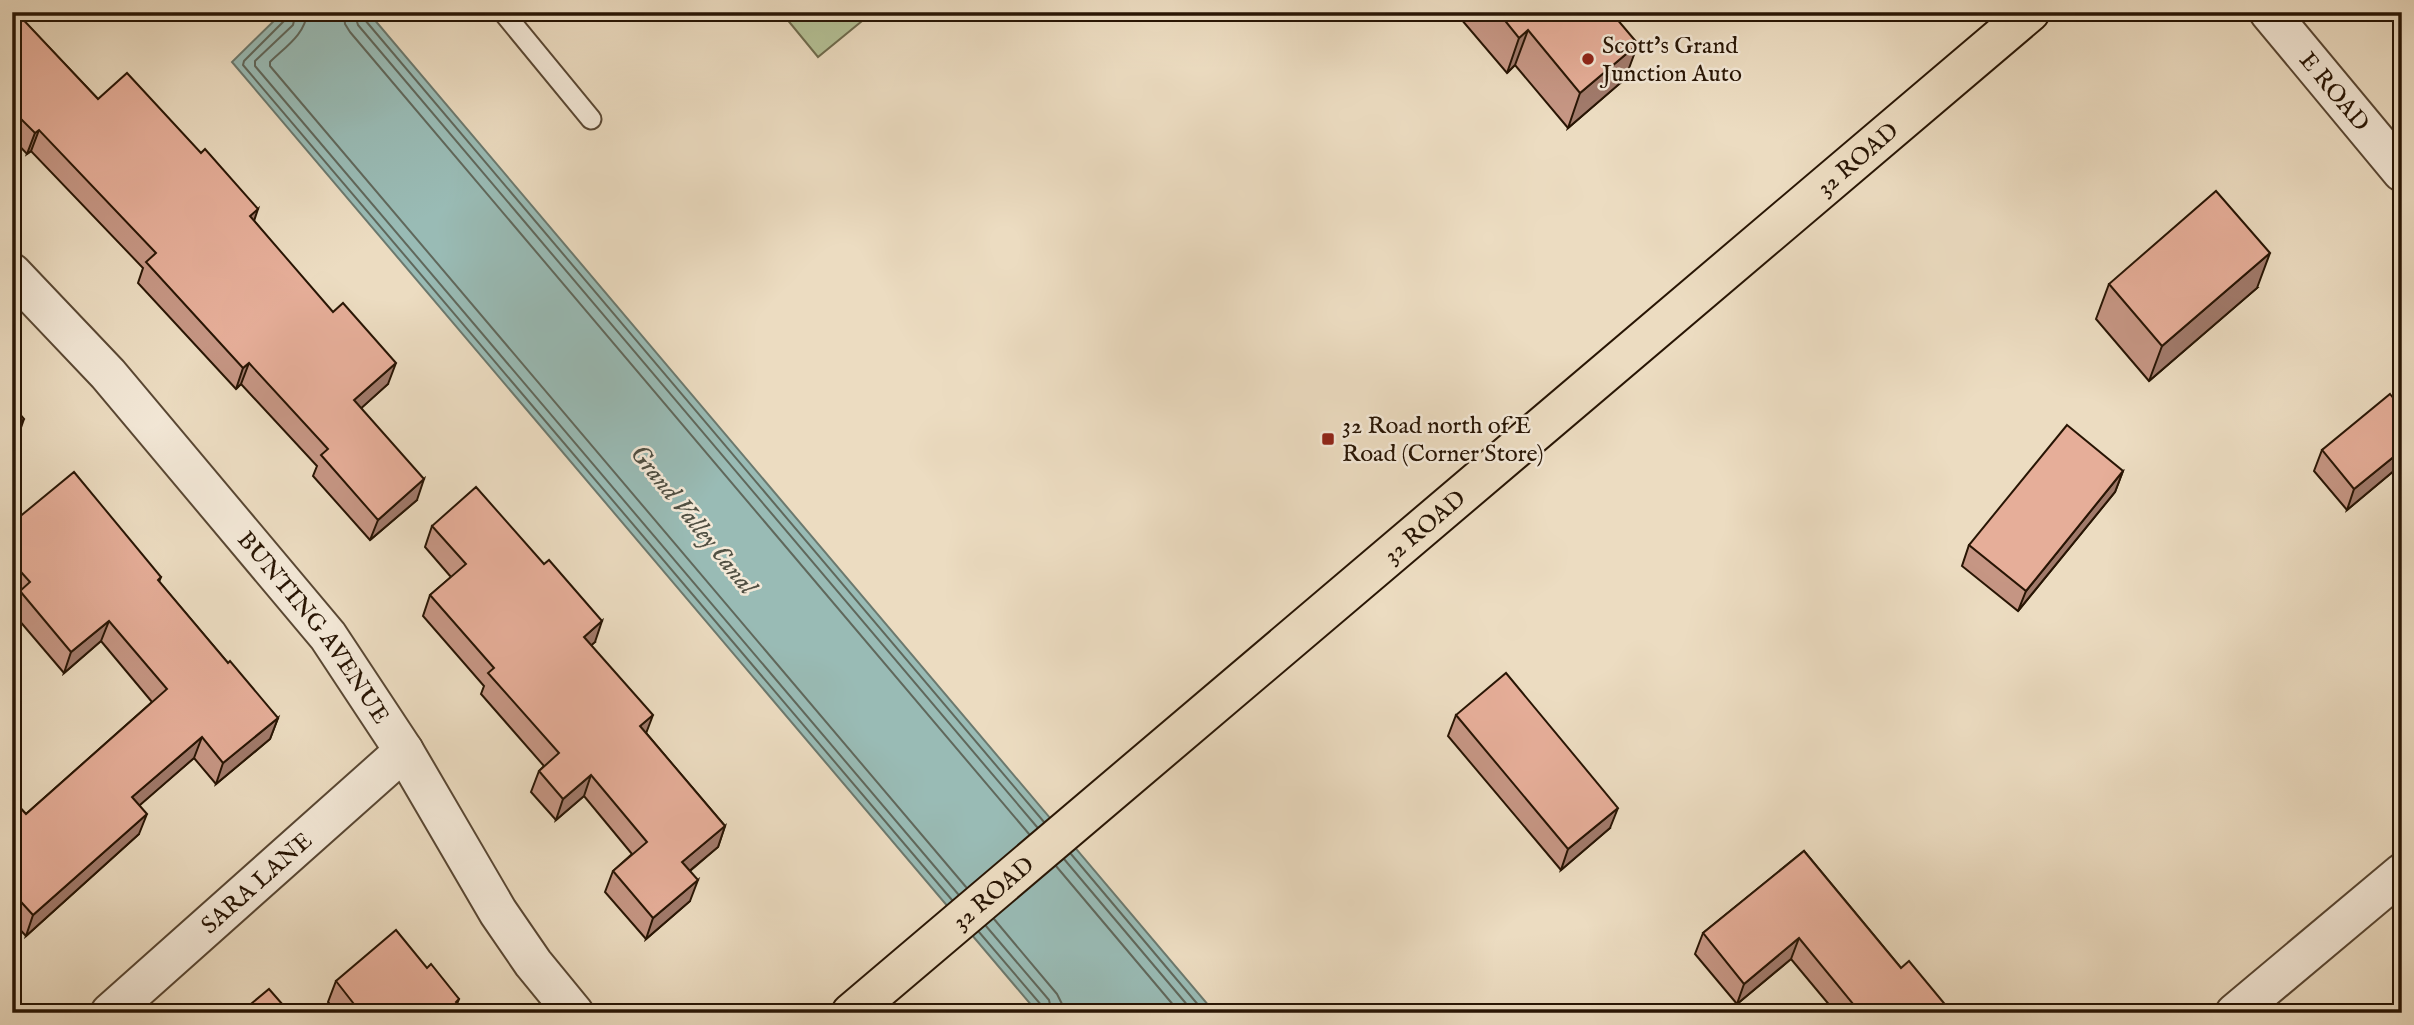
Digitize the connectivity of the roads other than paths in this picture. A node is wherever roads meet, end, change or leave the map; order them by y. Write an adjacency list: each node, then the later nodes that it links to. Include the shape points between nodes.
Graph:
1 (2031, 12): 11 (main road, 32 ROAD)
2 (2269, 12): 5 (street, E ROAD)
3 (508, 14): 4 (lane)
4 (591, 119)
5 (2402, 172)
6 (12, 273): 7 (street, BUNTING AVENUE, via 108,374 328,636)
7 (404, 751): 9 (street, SARA LANE); 10 (street, BUNTING AVENUE, via 498,912)
8 (2402, 873): 12 (street)
9 (110, 1013)
10 (574, 1013)
11 (850, 1013)
12 (2235, 1013)

